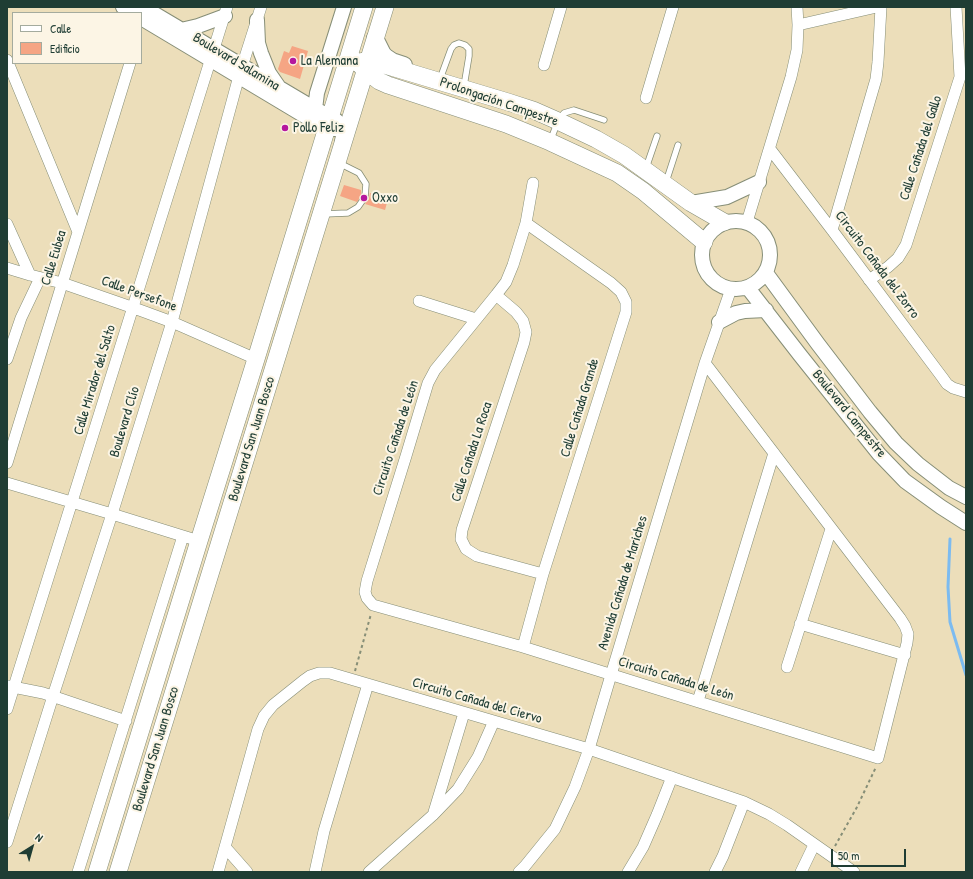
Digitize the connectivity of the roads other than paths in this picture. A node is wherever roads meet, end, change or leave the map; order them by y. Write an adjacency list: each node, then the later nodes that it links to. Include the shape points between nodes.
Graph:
1 (344, 7): 32 (street, via 317,93)
2 (561, 7): 22 (street)
3 (673, 7): 31 (street)
4 (797, 7): 14 (street)
5 (877, 7): 14 (street)
6 (881, 7): 51 (street, via 876,79)
7 (956, 7): 25 (street, Calle Cañada del Gallo)
8 (363, 10): 10 (main road, via 363,20 370,27 373,27); 17 (main road, Boulevard San Juan Bosco)
9 (226, 11): 15 (street, via 198,26); 18 (street, Calle Mirador del Salto)
10 (383, 13): 16 (main road, Boulevard San Juan Bosco)
11 (259, 14): 23 (street, Boulevard Clío); 29 (street, via 258,43 262,58 269,74)
12 (142, 18): 15 (street, Boulevard Salamina)
13 (142, 18): 18 (street, Boulevard Salamina)
14 (798, 26): 39 (street, via 797,50)
15 (181, 30): 18 (street, Boulevard Salamina)
16 (375, 38): 21 (main road, Boulevard San Juan Bosco); 26 (main road, via 386,58 425,72)
17 (352, 43): 21 (main road); 24 (main road, Boulevard San Juan Bosco)
18 (212, 54): 23 (street, Boulevard Salamina); 63 (street, Calle Mirador del Salto)
19 (7, 60): 52 (street)
20 (130, 64): 52 (street, Calle Eubea)
21 (364, 64): 24 (main road, via 352,65); 26 (main road, Prolongación Campestre); 30 (main road, Prolongación Campestre, via 379,81); 35 (main road, Boulevard San Juan Bosco)
22 (544, 65)
23 (241, 71): 29 (street, Boulevard Salamina); 35 (street, Boulevard Salamina); 66 (street, Boulevard Clío)
24 (342, 75): 35 (main road, Boulevard San Juan Bosco)
25 (960, 77): 28 (street); 57 (street, Calle Cañada del Gallo, via 906,245 893,263)
26 (437, 80): 27 (main road, Prolongación Campestre); 27 (lane, via 451,50 459,43 468,49 469,56)
27 (463, 88): 34 (main road, Prolongación Campestre, via 533,110)
28 (966, 88)
29 (281, 89): 32 (street, Boulevard Salamina)
30 (400, 89): 35 (main road, via 382,89 367,95); 37 (main road, Prolongación Campestre, via 506,124)
31 (646, 98)
32 (315, 109): 35 (street, Boulevard Salamina)
33 (604, 120): 34 (lane, via 574,110 564,113)
34 (558, 121): 37 (lane); 41 (main road, Prolongación Campestre, via 596,139)
35 (338, 122): 40 (main road, via 328,132 336,134); 69 (main road, Boulevard San Juan Bosco)
36 (657, 136): 41 (lane)
37 (550, 142): 53 (main road, Prolongación Campestre, via 617,173 643,191)
38 (678, 145): 44 (lane)
39 (770, 149): 42 (street); 51 (street, Circuito Cañada del Zorro)
40 (340, 154): 46 (main road, Boulevard San Juan Bosco); 46 (lane, via 366,184 365,197 358,207 348,213)
41 (645, 170): 44 (main road, Prolongación Campestre)
42 (759, 182): 45 (street, via 727,196); 48 (street)
43 (533, 183): 49 (street, Circuito Cañada de León)
44 (665, 184): 45 (main road, Prolongación Campestre)
45 (691, 203): 47 (main road, Prolongación Campestre)
46 (321, 214): 104 (main road, Boulevard San Juan Bosco)
47 (724, 222): 48 (street); 53 (street, via 712,230)
48 (747, 222): 55 (street, via 758,228 766,237 770,261)
49 (526, 223): 61 (street, Circuito Cañada de León, via 513,266 506,282); 81 (street, Calle Cañada Grande, via 611,283 621,292 626,302 626,312)
50 (7, 224): 56 (street)
51 (832, 230): 57 (street, Circuito Cañada del Zorro)
52 (78, 232): 58 (street, Calle Eubea)
53 (704, 242): 60 (street, via 702,252 707,272 713,281)
54 (7, 268): 56 (street, Calle Persefone)
55 (766, 273): 59 (street); 75 (street, Boulevard Campestre, via 865,406 896,443 949,488)
56 (35, 277): 58 (street, Calle Persefone); 68 (street)
57 (869, 280): 71 (street, Circuito Cañada del Zorro, via 947,384)
58 (62, 283): 63 (street, Calle Persefone); 73 (street, Calle Eubea)
59 (748, 288): 60 (street); 64 (street, Boulevard Campestre)
60 (731, 289): 67 (street, Avenida Cañada de Mariches)
61 (496, 295): 65 (street, Circuito Cañada de León); 81 (street, Calle Cañada La Roca, via 516,312 523,321 526,332 461,539 466,549 477,556)
62 (419, 301): 65 (street)
63 (134, 308): 66 (street, Calle Persefone); 76 (street, Calle Mirador del Salto)
64 (766, 310): 67 (street, via 736,313); 78 (street, Boulevard Campestre, via 879,454 905,481)
65 (476, 319): 83 (street, Circuito Cañada de León, via 435,370 428,383 365,592 373,605)
66 (172, 322): 69 (street, Calle Persefone); 77 (street, Boulevard Clío)
67 (719, 322): 70 (street, Avenida Cañada de Mariches)
68 (7, 359)
69 (256, 359): 80 (main road, Boulevard San Juan Bosco)
70 (705, 363): 72 (street); 86 (street, Avenida Cañada de Mariches)
71 (966, 392)
72 (774, 453): 79 (street); 90 (street)
73 (7, 463)
74 (7, 483): 76 (street)
75 (966, 497)
76 (72, 502): 77 (street); 88 (street, Calle Mirador del Salto)
77 (112, 514): 80 (street); 89 (street, Boulevard Clío)
78 (966, 523)
79 (831, 529): 82 (street); 84 (street, via 905,626 908,634)
80 (191, 538): 93 (street); 103 (main road, Boulevard San Juan Bosco)
81 (543, 574): 83 (street, Calle Cañada Grande)
82 (800, 624): 84 (street); 85 (street)
83 (523, 647): 86 (street, Circuito Cañada de León)
84 (905, 655): 90 (street, Circuito Cañada de León, via 878,758)
85 (787, 666)
86 (611, 675): 90 (street, Circuito Cañada de León); 95 (street, Avenida Cañada de Mariches)
87 (368, 684): 92 (street, Circuito Cañada del Ciervo); 101 (street, Circuito Cañada del Ciervo, via 330,673 319,673 310,676 273,704 258,729); 107 (street, via 324,831)
88 (10, 686): 89 (street); 91 (street, Calle Mirador del Salto)
89 (53, 696): 93 (street); 99 (street, Boulevard Clío)
90 (698, 701)
91 (7, 709)
92 (464, 713): 94 (street, Circuito Cañada del Ciervo); 98 (street)
93 (126, 721): 102 (street)
94 (494, 721): 95 (street, Circuito Cañada del Ciervo); 98 (street, via 478,757 458,789)
95 (589, 749): 96 (street, Circuito Cañada del Ciervo); 109 (street, Avenida Cañada de Mariches, via 555,829)
96 (672, 777): 97 (street, Circuito Cañada del Ciervo); 110 (street, via 643,847)
97 (744, 802): 100 (street, Circuito Cañada del Ciervo, via 787,825); 111 (street)
98 (433, 815): 108 (street)
99 (7, 842)
100 (814, 845): 112 (street); 113 (street, Circuito Cañada del Ciervo)
101 (225, 847): 105 (street, Circuito Cañada del Ciervo); 106 (street)
102 (78, 872)
103 (97, 872)
104 (118, 872)
105 (218, 872)
106 (247, 872)
107 (315, 872)
108 (369, 872)
109 (519, 872)
110 (628, 872)
111 (715, 872)
112 (801, 872)
113 (854, 872)

